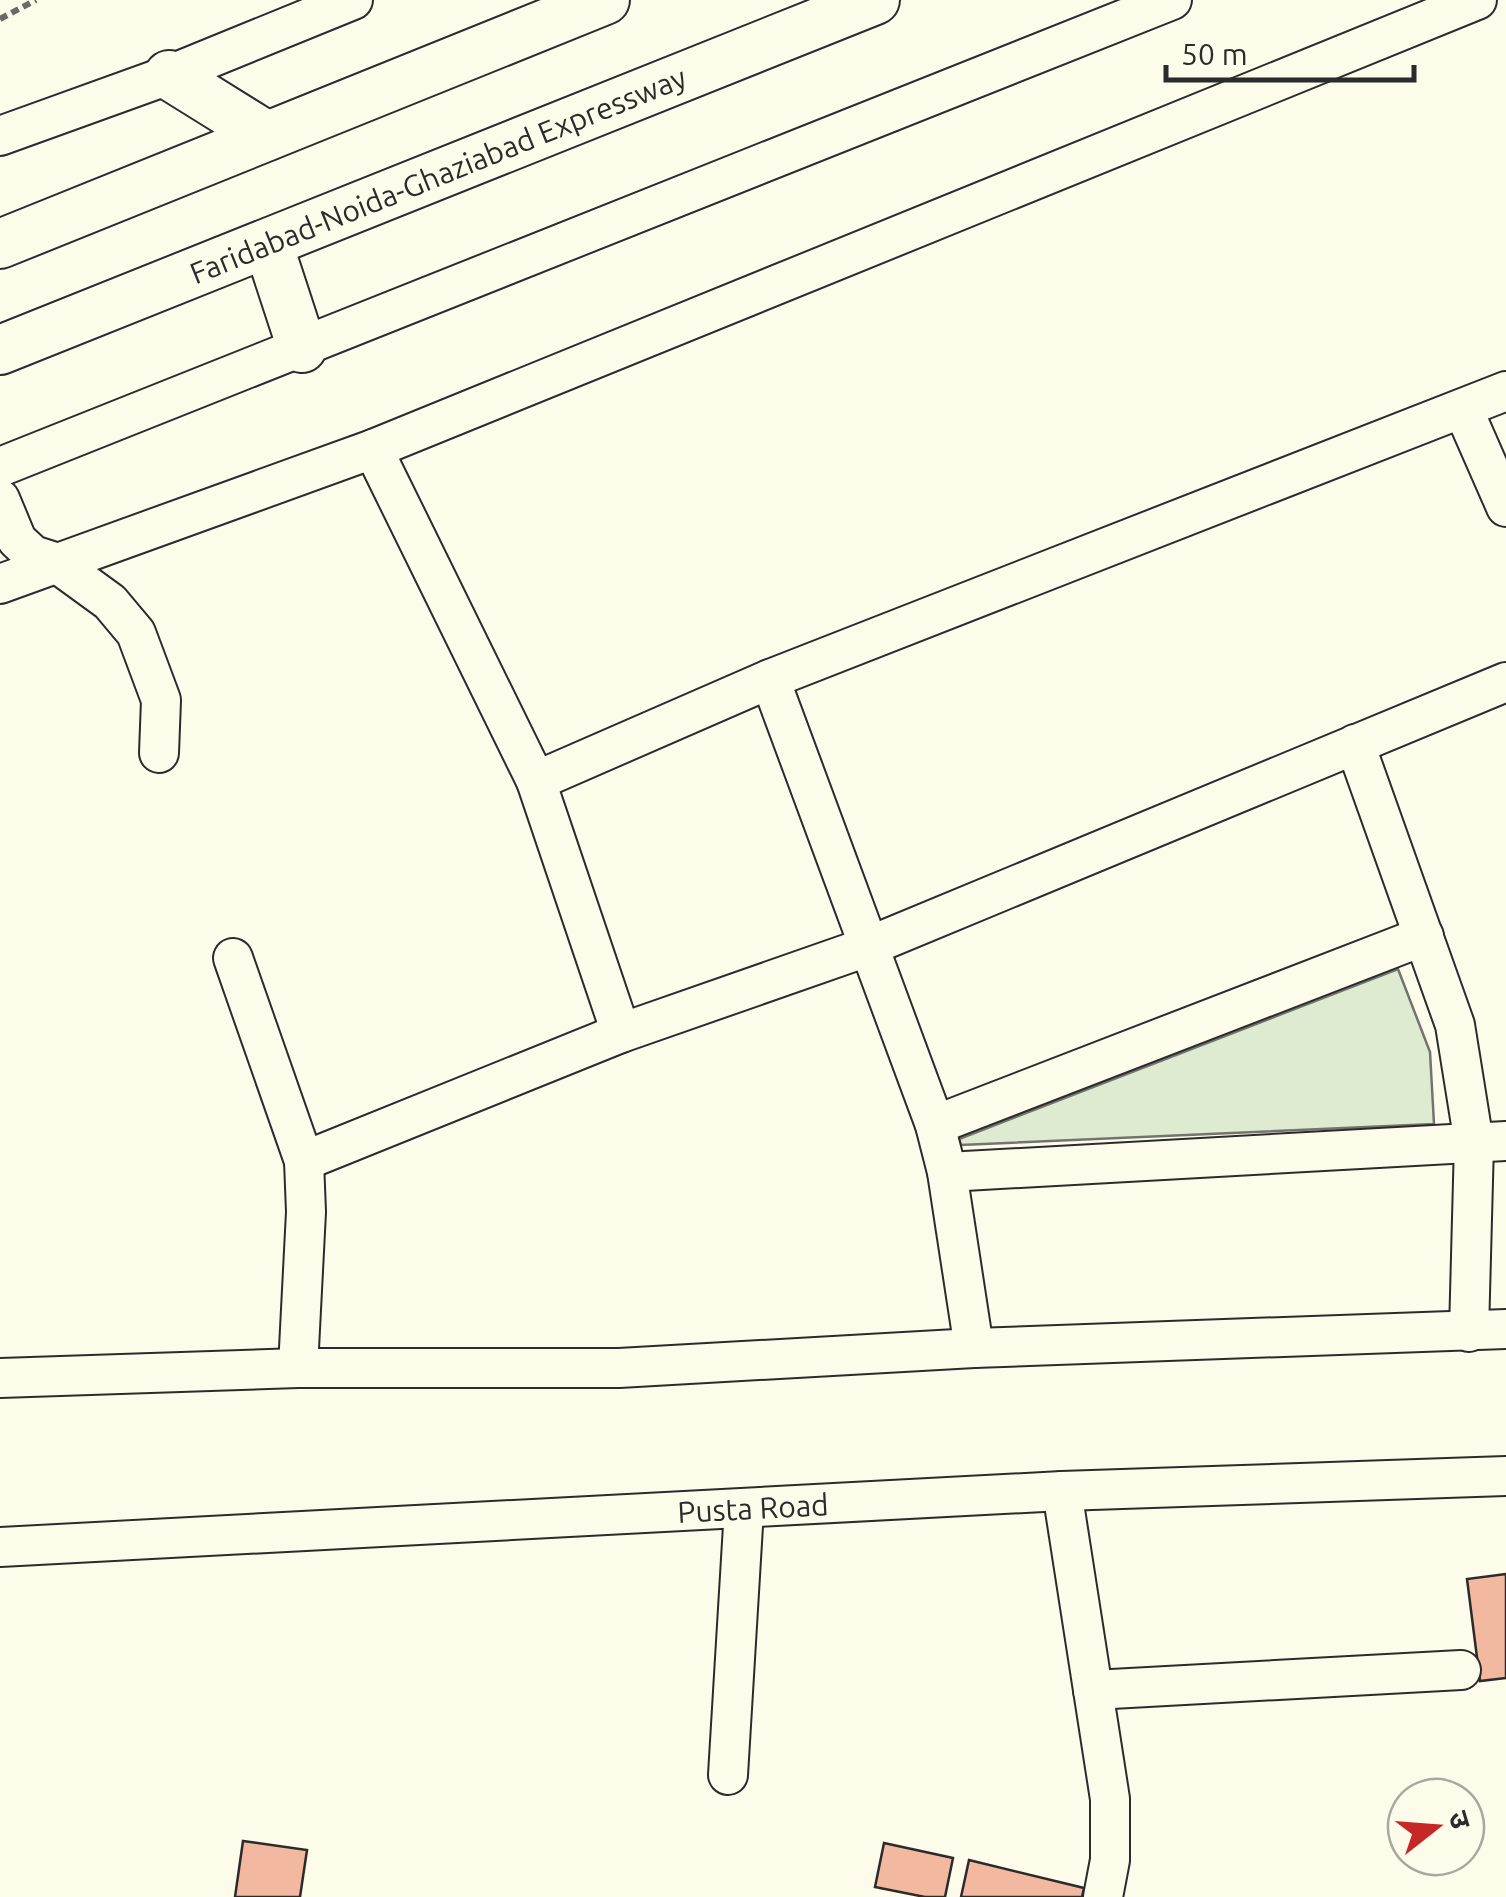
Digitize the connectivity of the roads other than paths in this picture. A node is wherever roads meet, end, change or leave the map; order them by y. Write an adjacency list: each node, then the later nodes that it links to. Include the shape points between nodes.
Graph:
1 (353, 0): 6 (street)
2 (605, 0): 8 (main road)
3 (876, 0): 10 (main road, Faridabad-Noida-Ghaziabad Expressway)
4 (1172, 0): 11 (street)
5 (1477, 0): 15 (street)
6 (169, 74): 7 (street); 8 (main road)
7 (0, 136)
8 (267, 136): 9 (main road)
9 (19, 236)
10 (268, 244): 11 (main road); 12 (main road, Faridabad-Noida-Ghaziabad Expressway)
11 (302, 348): 16 (street)
12 (0, 350)
13 (1506, 391): 14 (street)
14 (1463, 409): 18 (street); 21 (street)
15 (373, 449): 19 (street); 25 (street)
16 (0, 468)
17 (0, 499): 19 (street, via 17,540)
18 (1506, 507)
19 (56, 562): 20 (street); 24 (street, via 110,602 136,634 161,700)
20 (0, 584)
21 (770, 680): 25 (street); 27 (street)
22 (1506, 682): 23 (street)
23 (1355, 744): 26 (street); 27 (street)
24 (158, 753)
25 (536, 781): 29 (street)
26 (1424, 936): 30 (street); 31 (street)
27 (867, 947): 29 (street); 30 (street)
28 (233, 958): 32 (street)
29 (621, 1033): 32 (street)
30 (935, 1125): 33 (street)
31 (1490, 1142): 33 (street); 34 (street)
32 (304, 1160): 36 (street)
33 (947, 1172): 35 (street)
34 (1488, 1331): 35 (street)
35 (974, 1348): 36 (street, via 619,1368)
36 (298, 1368): 37 (street)
37 (0, 1378)
38 (1506, 1476): 39 (street, Pusta Road)
39 (1062, 1491): 40 (street, Pusta Road); 43 (street)
40 (744, 1509): 41 (street, Pusta Road); 44 (street)
41 (0, 1547)
42 (1461, 1670): 43 (street)
43 (1093, 1690): 45 (street, via 1110,1798)
44 (728, 1776)
45 (1103, 1897)

